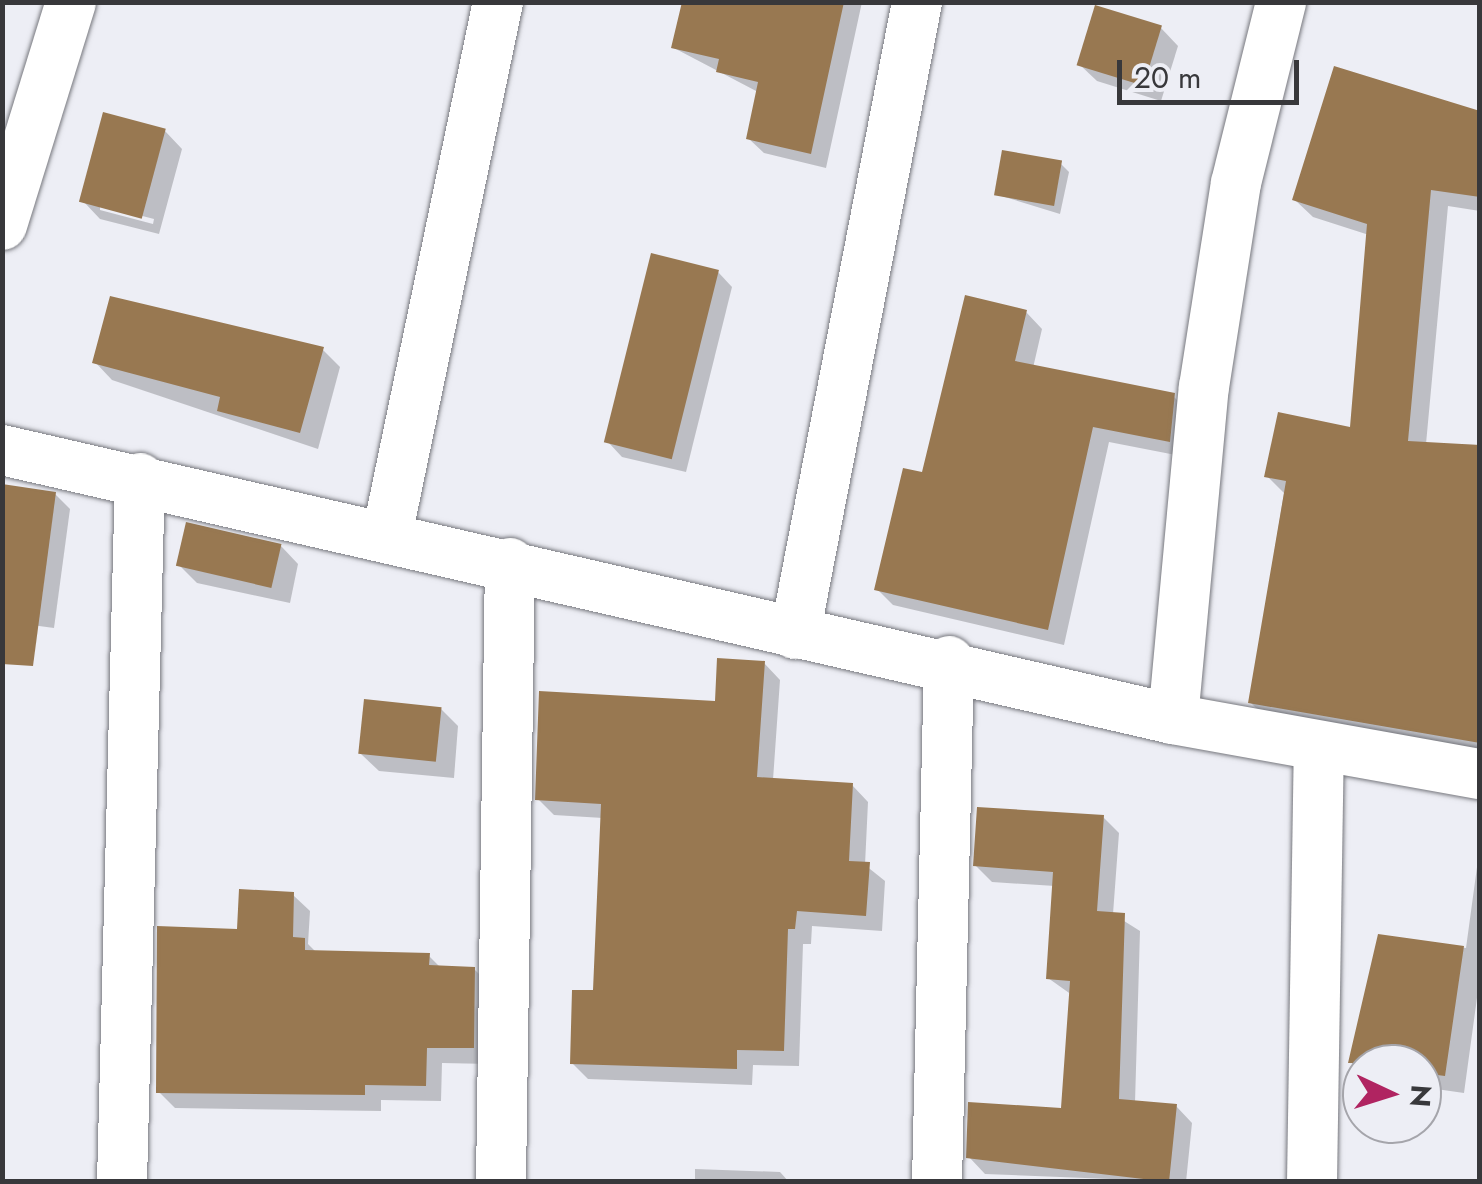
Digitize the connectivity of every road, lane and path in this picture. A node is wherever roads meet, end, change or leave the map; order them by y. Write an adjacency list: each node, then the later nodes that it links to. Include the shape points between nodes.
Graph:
1 (70, 2): 5 (street)
2 (498, 2): 8 (street)
3 (917, 2): 10 (street)
4 (1281, 2): 12 (street, via 1236,183 1204,387)
5 (2, 226)
6 (2, 450): 7 (street)
7 (140, 478): 8 (street); 15 (street)
8 (387, 535): 9 (street)
9 (510, 563): 10 (street); 16 (street)
10 (795, 634): 11 (street)
11 (949, 661): 12 (street); 17 (street)
12 (1173, 719): 13 (street)
13 (1319, 748): 14 (street); 18 (street)
14 (1480, 774)
15 (122, 1182)
16 (502, 1182)
17 (938, 1182)
18 (1312, 1182)

